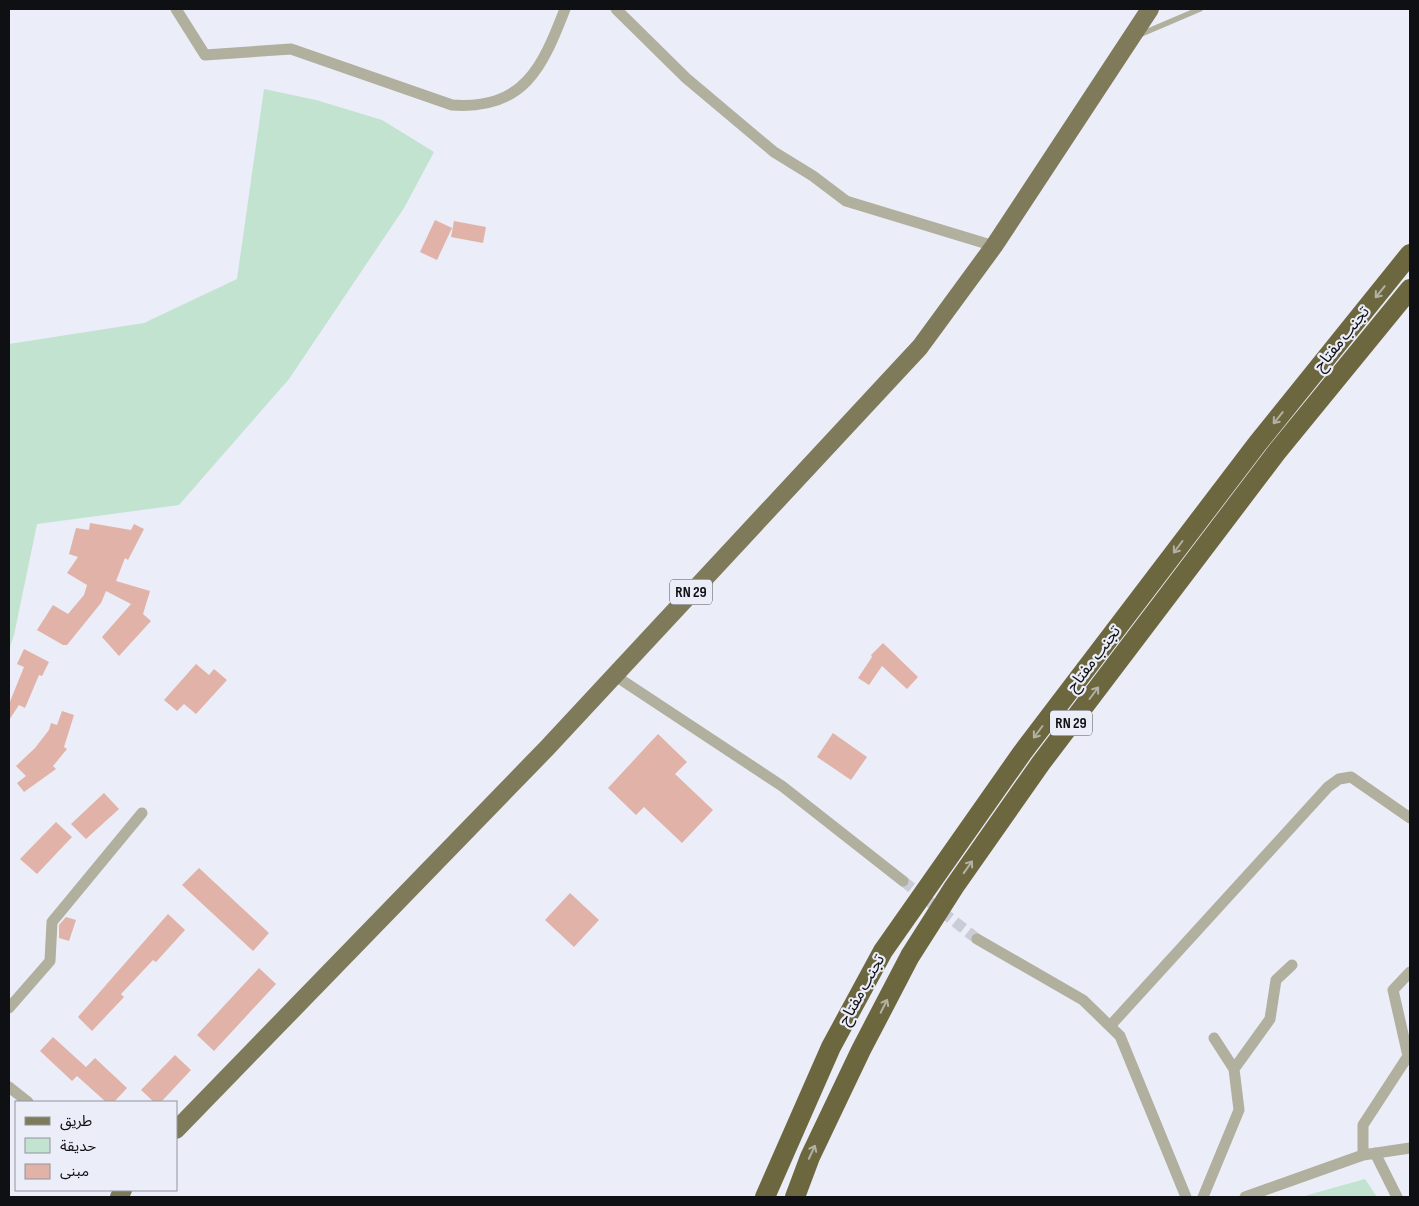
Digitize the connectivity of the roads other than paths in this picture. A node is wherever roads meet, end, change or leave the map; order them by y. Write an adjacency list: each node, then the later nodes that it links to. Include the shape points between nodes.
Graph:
1 (176, 9): 2 (street, via 205,55 291,49 452,105 477,107 504,98 530,79 548,53)
2 (565, 9)
3 (616, 9): 7 (street, via 686,78 774,152 846,201)
4 (1150, 9): 6 (main road, RN 29)
5 (1200, 9): 6 (lane)
6 (1132, 37): 7 (main road, RN 29)
7 (994, 246): 10 (main road, RN 29, via 920,347)
8 (1410, 254): 28 (highway, تجنب مفتاح / RN 29, one-way to 28, via 1257,444 1022,753 883,951 831,1047)
9 (1410, 289): 29 (highway, تجنب مفتاح / RN 29, one-way to 9, via 810,1157 910,956 954,887 1040,763 1270,461)
10 (614, 675): 13 (street, via 782,786); 24 (main road, RN 29)
11 (142, 813): 17 (street, via 52,922 50,961)
12 (1410, 818): 18 (street, via 1351,777 1339,778)
13 (903, 881)
14 (977, 939): 18 (street, via 1083,1000)
15 (1292, 965): 21 (street, via 1276,980 1270,1019)
16 (1410, 972): 20 (street, via 1393,990)
17 (9, 1008)
18 (1110, 1026): 30 (street, via 1120,1036)
19 (1214, 1038): 21 (street)
20 (1409, 1056): 27 (street, via 1364,1125)
21 (1234, 1069): 31 (street, via 1239,1110)
22 (9, 1086): 23 (street)
23 (27, 1101)
24 (178, 1128)
25 (1410, 1148): 26 (street)
26 (1375, 1152): 27 (street); 33 (street)
27 (1362, 1155): 32 (street)
28 (765, 1197)
29 (795, 1197)
30 (1186, 1197)
31 (1203, 1197)
32 (1245, 1197)
33 (1397, 1197)

